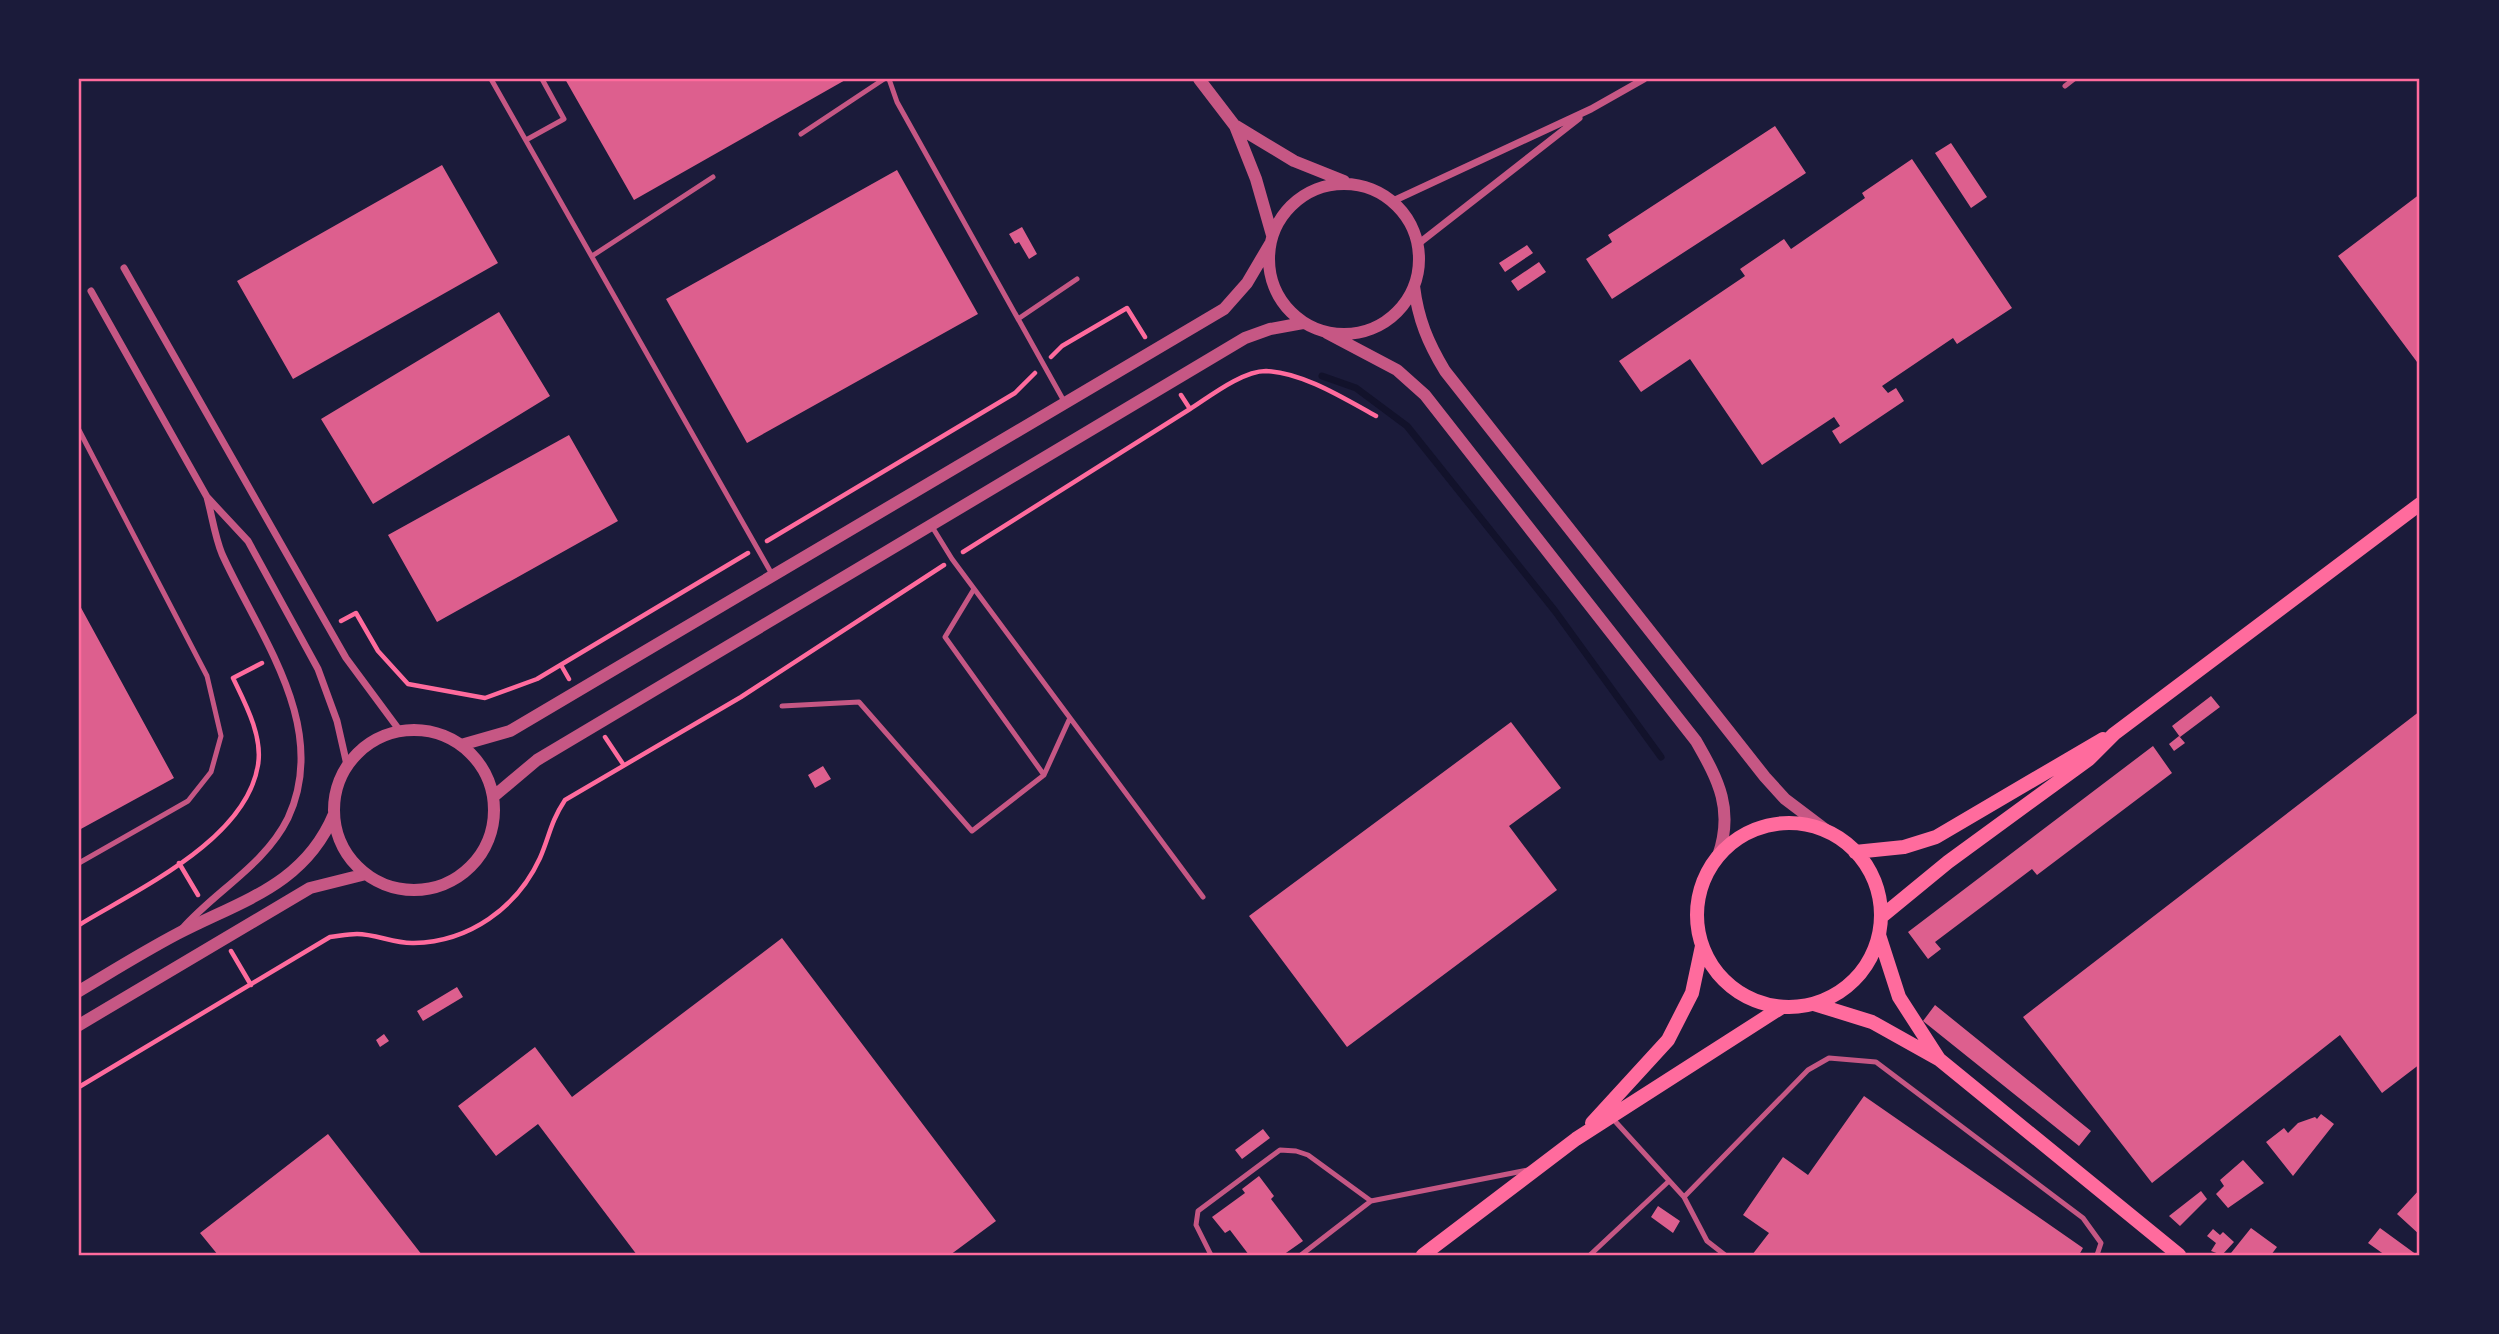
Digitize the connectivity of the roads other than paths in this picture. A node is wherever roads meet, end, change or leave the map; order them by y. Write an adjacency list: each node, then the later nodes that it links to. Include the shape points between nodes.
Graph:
1 (491, 79): 11 (lane)
2 (542, 79): 11 (lane, via 565,119)
3 (887, 79): 10 (lane); 22 (lane)
4 (1199, 79): 9 (street)
5 (1644, 79): 8 (street)
6 (2074, 79): 7 (lane)
7 (2065, 86)
8 (1591, 109): 14 (street); 16 (street)
9 (1235, 126): 13 (street, via 1294,161); 15 (street, via 1256,179)
10 (801, 134)
11 (526, 140): 17 (lane)
12 (713, 177): 17 (lane)
13 (1348, 183): 14 (street, via 1372,188); 15 (street, via 1323,186 1301,196 1283,213)
14 (1393, 201): 16 (street, via 1409,220)
15 (1271, 239): 23 (street, via 1272,284 1284,306); 25 (street, via 1247,283 1224,309)
16 (1418, 244): 20 (street)
17 (592, 256): 30 (lane)
18 (124, 268): 34 (street, via 346,658)
19 (1077, 279): 22 (lane)
20 (1414, 286): 24 (street, via 1397,313 1376,327 1352,334); 41 (street, via 1418,317 1445,371 1765,778)
21 (91, 291): 27 (street)
22 (1018, 318): 25 (lane)
23 (1303, 323): 24 (street); 29 (street, via 1245,338)
24 (1327, 333): 43 (street, via 1397,370 1425,395 1696,741 1716,776 1724,808 1726,834)
25 (1065, 403): 30 (street)
26 (79, 430): 44 (lane, via 207,676 221,736 211,772 188,801)
27 (207, 497): 37 (street, via 248,541 318,669); 48 (street, via 221,551 295,709 302,770 288,818 253,864 204,904)
28 (2420, 504): 35 (main road)
29 (931, 525): 31 (lane); 39 (street, via 537,760)
30 (773, 576): 36 (street, via 510,731)
31 (974, 589): 33 (lane); 38 (lane, via 945,637)
32 (782, 706): 38 (lane, via 859,702 972,831)
33 (1069, 720): 38 (lane); 46 (lane)
34 (400, 731): 36 (street, via 421,730); 37 (street, via 362,749)
35 (2114, 734): 42 (main road, via 1936,837 1904,847); 47 (main road, via 2090,759)
36 (461, 745): 39 (street, via 487,777)
37 (348, 765): 40 (street, via 337,788)
38 (1044, 775)
39 (493, 797): 45 (street, via 493,824 484,850 467,870 444,885 417,890 390,887)
40 (334, 814): 45 (street, via 338,837); 48 (street, via 315,849 274,886)
41 (1830, 833): 42 (main road); 43 (main road, via 1799,824 1776,824 1734,841)
42 (1856, 852): 47 (main road, via 1874,882)
43 (1718, 856): 50 (main road, via 1702,883 1696,914)
44 (79, 863)
45 (366, 874): 54 (street, via 310,888)
46 (1203, 897)
47 (1881, 917): 49 (main road)
48 (178, 934): 51 (street)
49 (1879, 935): 52 (main road, via 1856,978); 55 (main road, via 1899,997)
50 (1702, 946): 53 (main road, via 1714,969 1733,988 1756,1001); 57 (main road, via 1692,993 1668,1040)
51 (79, 991)
52 (1814, 1004): 53 (main road); 55 (main road, via 1872,1022)
53 (1782, 1007): 56 (main road)
54 (79, 1025)
55 (1940, 1060): 68 (main road)
56 (1611, 1116): 57 (main road); 59 (lane)
57 (1576, 1139): 58 (main road)
58 (1538, 1168): 61 (lane); 64 (main road)
59 (1669, 1181): 60 (lane); 65 (lane)
60 (1684, 1196): 66 (lane, via 1707,1241); 67 (lane, via 1808,1070 1829,1058 1876,1062 2082,1218 2101,1243)
61 (1371, 1201): 62 (lane, via 1308,1155 1280,1150 1198,1211 1196,1225); 63 (lane)
62 (1211, 1255)
63 (1301, 1255)
64 (1423, 1255)
65 (1590, 1255)
66 (1724, 1255)
67 (2097, 1255)
68 (2179, 1255)

